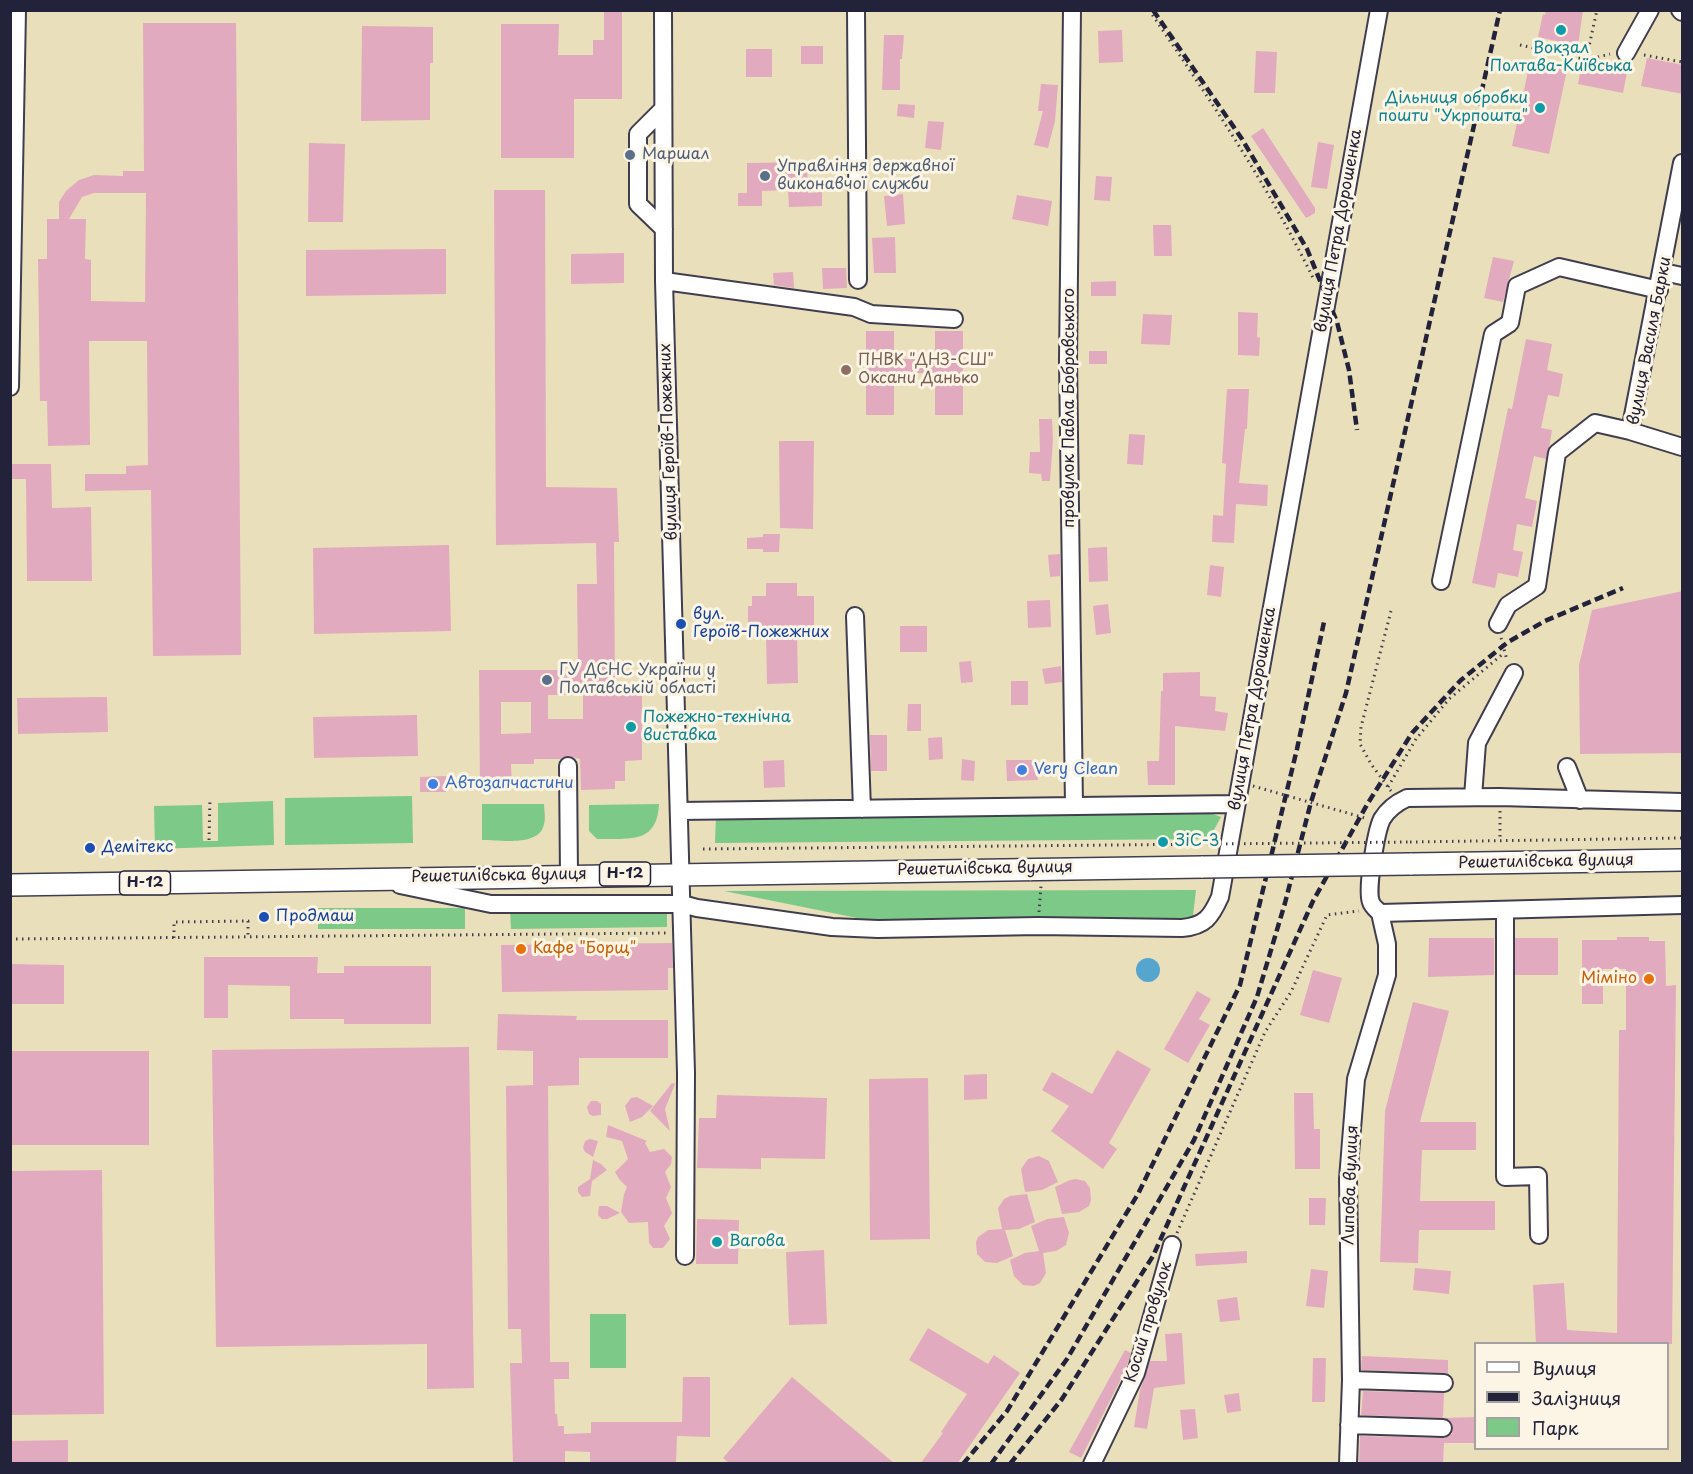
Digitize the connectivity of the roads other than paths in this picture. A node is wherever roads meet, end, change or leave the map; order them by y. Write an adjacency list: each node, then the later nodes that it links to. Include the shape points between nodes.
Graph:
1 (17, 10): 17 (street)
2 (663, 10): 8 (street, вулиця Героїв-Пожежних)
3 (856, 10): 13 (street)
4 (1072, 10): 30 (street, провулок Павла Бобровського, via 1068,360)
5 (1378, 10): 29 (street, вулиця Петра Дорошенка)
6 (1650, 10): 7 (street)
7 (1626, 53)
8 (663, 109): 10 (street, вулиця Героїв-Пожежних); 10 (street, via 638,134 638,204)
9 (1683, 163): 11 (street, вулиця Василя Барки)
10 (664, 229): 14 (street, вулиця Героїв-Пожежних)
11 (1663, 272): 12 (street); 15 (street, вулиця Василя Барки)
12 (1683, 276)
13 (858, 280)
14 (664, 281): 16 (street, via 855,307 871,314); 32 (street, вулиця Героїв-Пожежних)
15 (1659, 290): 18 (street, вулиця Василя Барки); 20 (street, via 1559,267 1517,286 1510,323 1493,334)
16 (954, 319)
17 (10, 387)
18 (1630, 431): 19 (street, вулиця Василя Барки); 22 (street, via 1595,423 1557,453 1537,586 1508,605)
19 (1683, 447)
20 (1441, 581)
21 (855, 616): 31 (street)
22 (1498, 624)
23 (1514, 673): 26 (street, via 1477,743)
24 (568, 766): 35 (street)
25 (1567, 767): 27 (street)
26 (1473, 797): 27 (street); 41 (street, Липова вулиця, via 1407,798 1394,804 1378,831 1369,892 1371,904)
27 (1580, 800): 28 (street)
28 (1683, 802)
29 (1236, 804): 30 (street); 38 (street, вулиця Петра Дорошенка, via 1220,897 1209,917 1197,927 832,927)
30 (1074, 806): 31 (street)
31 (862, 809): 32 (street)
32 (679, 811): 34 (street, вулиця Героїв-Пожежних)
33 (1683, 860): 34 (main road, Решетилівська вулиця, bridge)
34 (681, 874): 35 (main road, Решетилівська вулиця / Н-12); 38 (street, вулиця Героїв-Пожежних)
35 (569, 875): 36 (main road, Решетилівська вулиця / Н-12)
36 (373, 879): 37 (main road, Решетилівська вулиця / Н-12); 38 (street, вулиця Петра Дорошенка, via 491,904)
37 (10, 885)
38 (682, 904): 44 (street, вулиця Героїв-Пожежних)
39 (1683, 905): 40 (street)
40 (1505, 910): 41 (street); 42 (street, via 1505,1177 1538,1176)
41 (1380, 913): 45 (street, Липова вулиця, via 1388,975 1356,1079 1348,1179)
42 (1539, 1235)
43 (1172, 1245): 49 (street, Косий провулок, via 1136,1373)
44 (685, 1256)
45 (1350, 1380): 46 (street); 47 (street, Липова вулиця)
46 (1444, 1383)
47 (1349, 1425): 48 (street); 50 (street, Липова вулиця)
48 (1443, 1428)
49 (1092, 1464)
50 (1348, 1464)

